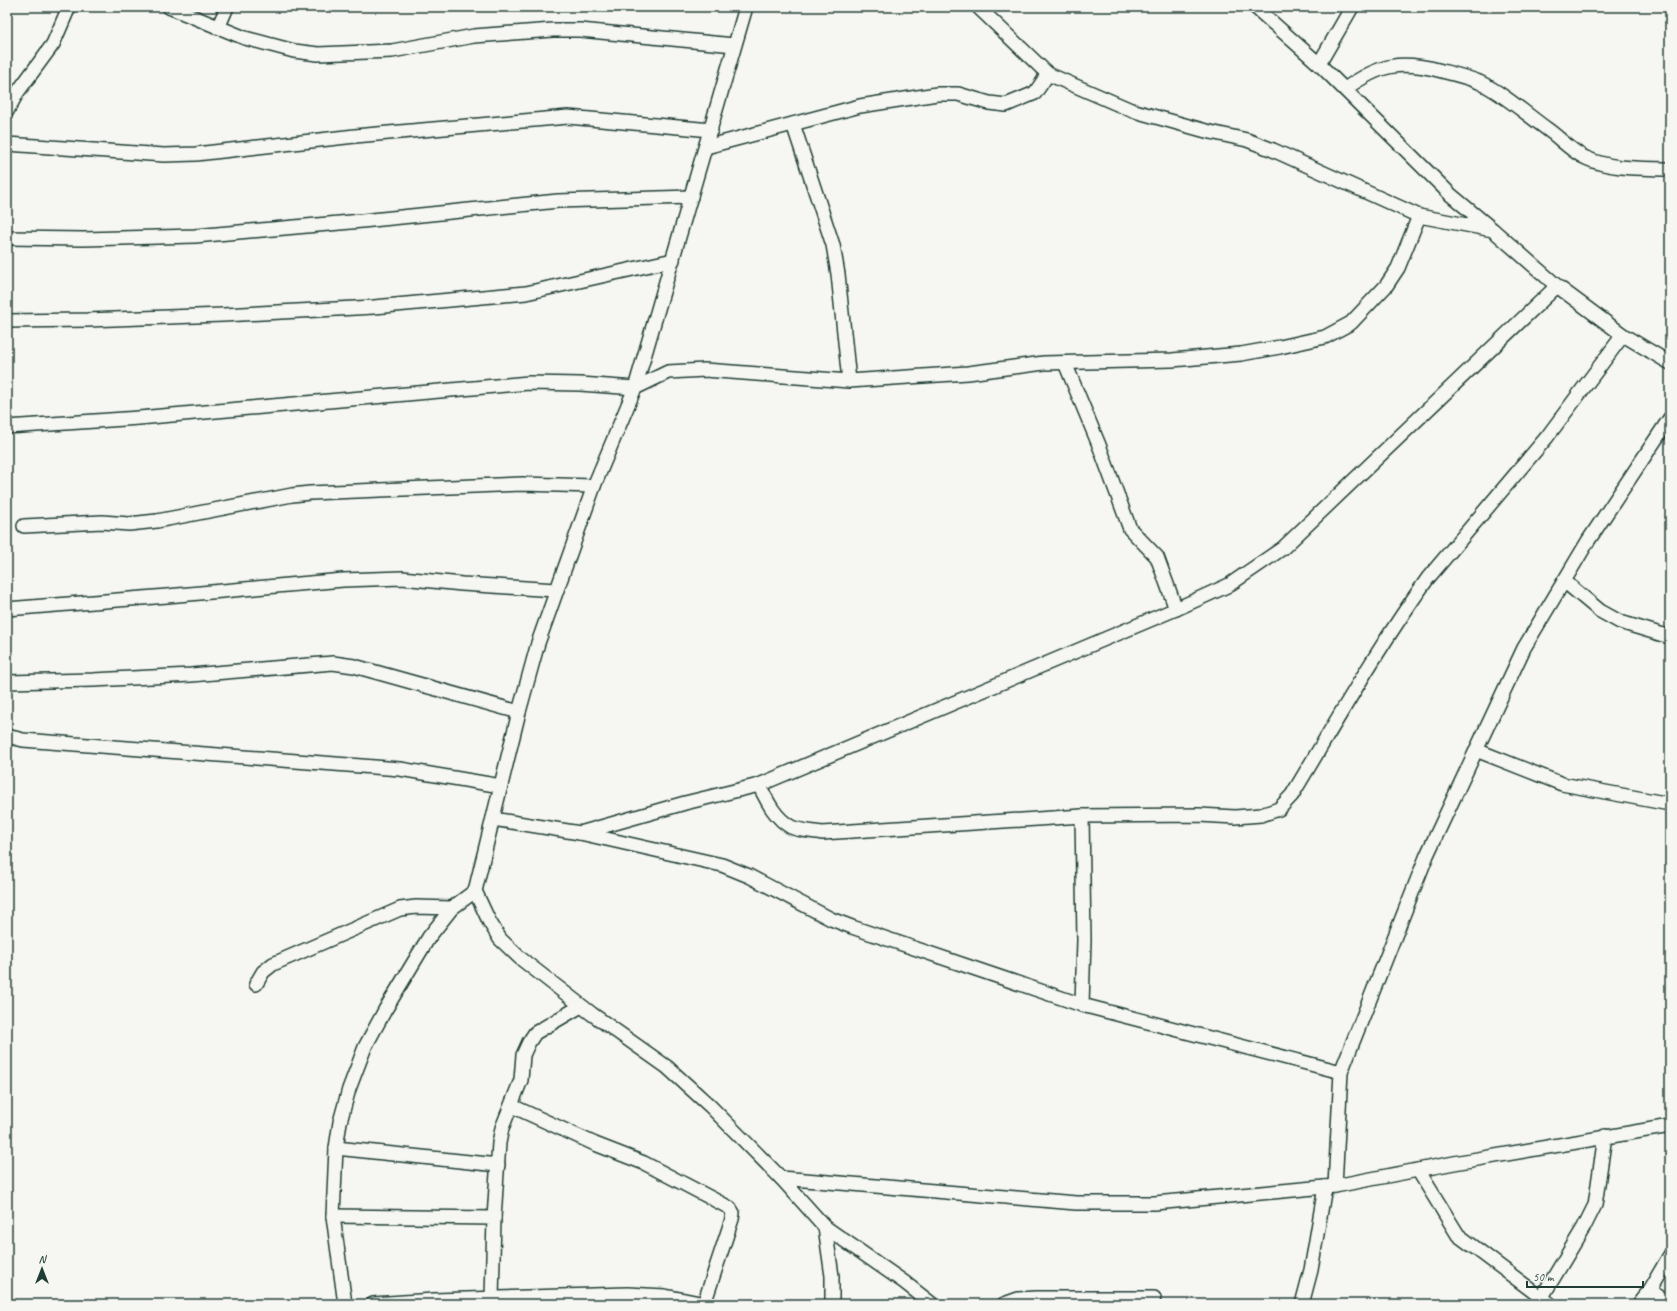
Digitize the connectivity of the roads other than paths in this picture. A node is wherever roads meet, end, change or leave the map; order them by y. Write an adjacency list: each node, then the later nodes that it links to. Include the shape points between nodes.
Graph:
1 (69, 7): 13 (street, via 53,44)
2 (169, 7): 8 (street)
3 (227, 7): 8 (street)
4 (746, 7): 9 (street)
5 (978, 7): 11 (street)
6 (1255, 7): 10 (street)
7 (1352, 7): 10 (street)
8 (218, 28): 9 (street, via 281,48 318,54 392,51 474,36 560,30)
9 (734, 45): 15 (street)
10 (1319, 64): 12 (street)
11 (1048, 74): 14 (street, via 1035,93 1006,105 958,94 937,94 860,106); 20 (street, via 1131,110 1247,140)
12 (1345, 89): 18 (street, via 1363,76 1376,71 1395,65 1420,65 1467,78 1493,90 1585,158 1621,167); 21 (street, via 1451,195)
13 (7, 111)
14 (793, 124): 17 (street); 29 (street, via 833,245)
15 (711, 130): 16 (street, via 568,118 355,136 196,154 164,155); 17 (street)
16 (7, 144)
17 (706, 148): 19 (street)
18 (1670, 169)
19 (691, 197): 22 (street, via 558,201 195,236); 23 (street)
20 (1419, 216): 21 (street); 28 (street, via 1398,268 1386,286 1351,323 1325,337 1241,354 1172,360)
21 (1493, 230): 24 (street)
22 (7, 238)
23 (673, 260): 25 (street, via 526,293 374,307 231,315); 30 (street)
24 (1557, 286): 26 (street); 38 (street, via 1283,548 1228,585)
25 (7, 321)
26 (1623, 335): 27 (street); 47 (street, via 1547,437 1421,588 1292,795 1279,809 1261,815 1235,817)
27 (1670, 362)
28 (1065, 363): 29 (street); 38 (street, via 1130,529 1157,557)
29 (849, 382): 30 (street, via 694,370 668,372)
30 (635, 388): 32 (street, via 529,383 139,418); 33 (street)
31 (1670, 418): 35 (street)
32 (7, 427)
33 (594, 486): 34 (street, via 522,484 292,494 157,521); 36 (street)
34 (24, 526)
35 (1564, 581): 39 (street, via 1600,611 1620,622); 43 (street, via 1524,648)
36 (556, 590): 37 (street, via 402,578 343,580); 41 (street)
37 (7, 609)
38 (1176, 609): 44 (street)
39 (1670, 637)
40 (7, 682): 41 (street, via 191,675 333,663 354,666)
41 (519, 712): 45 (street)
42 (7, 736): 45 (street, via 24,740 400,768)
43 (1476, 750): 46 (street, via 1562,784); 55 (street, via 1424,861)
44 (759, 785): 47 (street, via 770,807 788,824 822,833); 49 (street)
45 (501, 786): 48 (street)
46 (1670, 804)
47 (1082, 816): 53 (street)
48 (493, 819): 49 (street); 50 (street)
49 (580, 833): 53 (street, via 722,865 749,876 831,919)
50 (475, 891): 51 (street); 54 (street, via 500,939)
51 (452, 908): 52 (street, via 400,909 273,964 263,972); 59 (street, via 429,937 365,1047 349,1089)
52 (256, 984)
53 (1082, 1005): 55 (street)
54 (581, 1006): 56 (street, via 536,1033 529,1042 523,1055 522,1080); 62 (street, via 667,1067 710,1106)
55 (1342, 1072): 63 (street)
56 (512, 1106): 60 (street, via 502,1128); 76 (street, via 644,1163 730,1208 733,1212 732,1219)
57 (1670, 1126): 58 (street)
58 (1605, 1136): 61 (street); 72 (street, via 1595,1205)
59 (336, 1148): 60 (street); 64 (street)
60 (498, 1165): 65 (street)
61 (1418, 1170): 63 (street); 72 (street, via 1458,1235)
62 (781, 1178): 63 (street, via 1076,1203 1155,1203); 66 (street)
63 (1330, 1186): 80 (street)
64 (333, 1216): 65 (street); 74 (street)
65 (494, 1218): 70 (street)
66 (825, 1227): 77 (street, via 832,1276); 78 (street)
67 (1670, 1255): 68 (street)
68 (1650, 1291): 73 (street); 81 (street)
69 (1154, 1298): 79 (street, via 1036,1298 1018,1299)
70 (492, 1299): 71 (street, via 627,1294); 75 (street, via 419,1300)
71 (666, 1300): 76 (street)
72 (1546, 1301)
73 (1670, 1303)
74 (345, 1304)
75 (373, 1304)
76 (704, 1304)
77 (832, 1304)
78 (932, 1304)
79 (1004, 1304)
80 (1302, 1304)
81 (1639, 1304)

